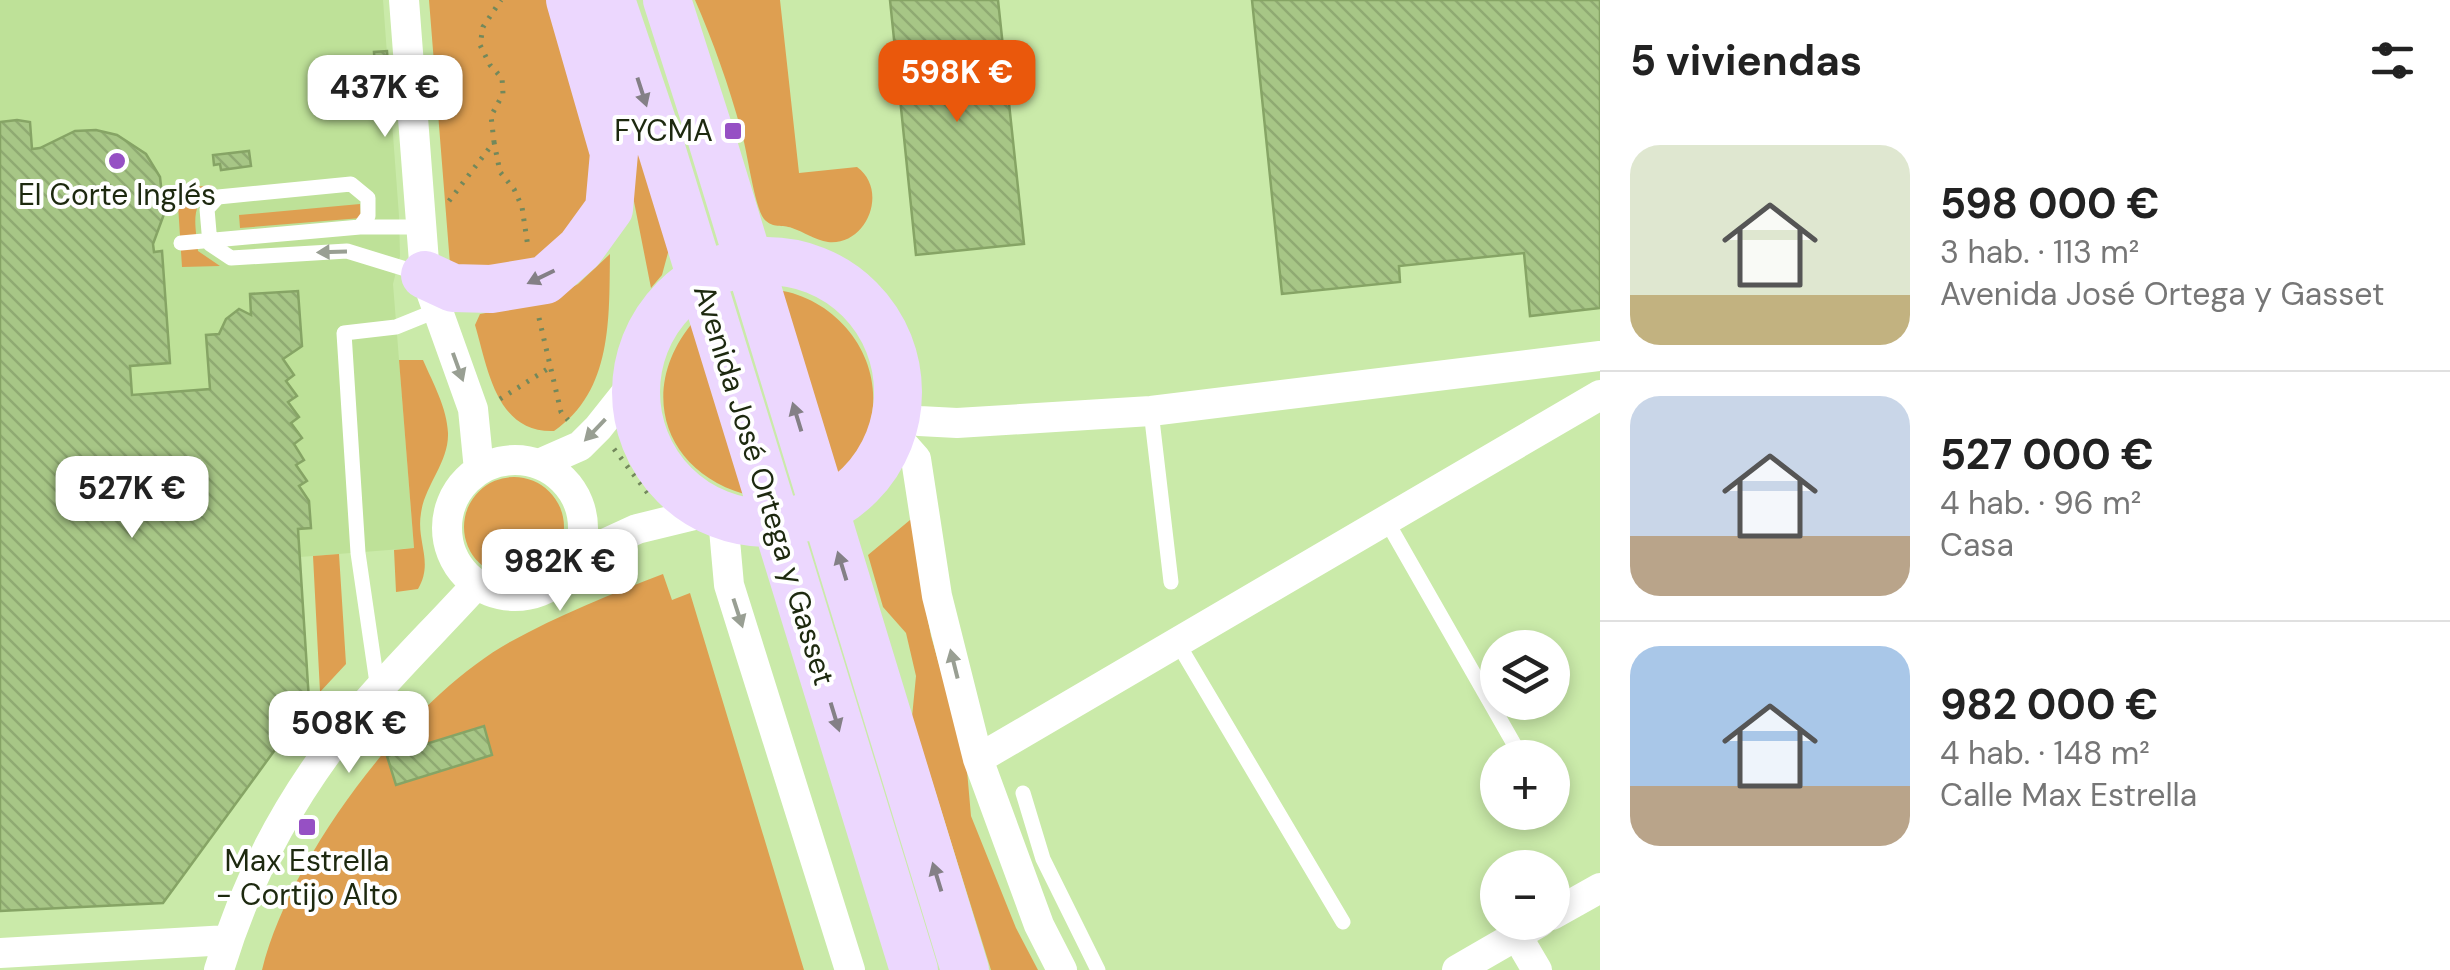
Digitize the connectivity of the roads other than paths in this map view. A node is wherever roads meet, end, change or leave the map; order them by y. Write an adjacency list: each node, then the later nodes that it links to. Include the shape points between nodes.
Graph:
1 (404, 0): 5 (street)
2 (570, 0): 10 (main road, one-way to 10, via 614,153 609,209 580,249 545,280)
3 (611, 0): 9 (main road, Avenida José Ortega y Gasset, one-way to 9)
4 (666, 0): 8 (main road, Avenida José Ortega y Gasset)
5 (421, 218): 6 (lane); 10 (street)
6 (360, 227): 7 (lane); 10 (lane, one-way to 6, via 348,251 230,258 210,244 206,209 218,196 351,184 368,198)
7 (181, 243)
8 (750, 261): 9 (main road); 15 (main road, via 802,264 862,300 884,331 897,370); 18 (main road, Avenida José Ortega y Gasset, one-way to 8)
9 (683, 281): 12 (main road); 21 (main road, Avenida José Ortega y Gasset)
10 (432, 293): 17 (street, one-way to 17, via 473,409); 26 (lane, via 396,327 344,333 358,553)
11 (1600, 356): 14 (street)
12 (628, 374): 16 (street, one-way to 16, via 594,432 580,446); 19 (main road, via 657,464)
13 (1597, 403): 20 (street)
14 (1151, 412): 15 (street); 23 (lane)
15 (895, 423): 18 (main road, via 875,468); 28 (street, one-way to 15, via 937,596 916,459)
16 (539, 464): 17 (street, via 508,460); 22 (street, via 572,490 581,512)
17 (479, 470): 24 (street, via 462,484 447,523 457,564)
18 (825, 510): 21 (main road); 40 (main road, Avenida José Ortega y Gasset, one-way to 18)
19 (701, 516): 21 (main road); 22 (street, via 608,541); 38 (street, Avenida José Ortega y Gasset, one-way to 38, via 729,585)
20 (1386, 520): 25 (street); 27 (lane)
21 (776, 524): 39 (main road, Avenida José Ortega y Gasset, one-way to 39)
22 (576, 558): 24 (street, via 538,592 503,595)
23 (1171, 582)
24 (477, 584): 26 (street)
25 (1177, 642): 28 (street); 32 (lane)
26 (378, 690): 33 (street, via 279,824)
27 (1512, 740)
28 (978, 759): 41 (street, via 1038,925)
29 (1022, 793): 42 (lane, via 1043,859)
30 (1600, 888): 31 (street)
31 (1570, 905)
32 (1343, 922)
33 (228, 940): 36 (street); 37 (street)
34 (1509, 940): 43 (street)
35 (1530, 940): 44 (street)
36 (0, 953)
37 (218, 970)
38 (850, 970)
39 (914, 970)
40 (965, 970)
41 (1062, 970)
42 (1098, 970)
43 (1457, 970)
44 (1537, 970)

